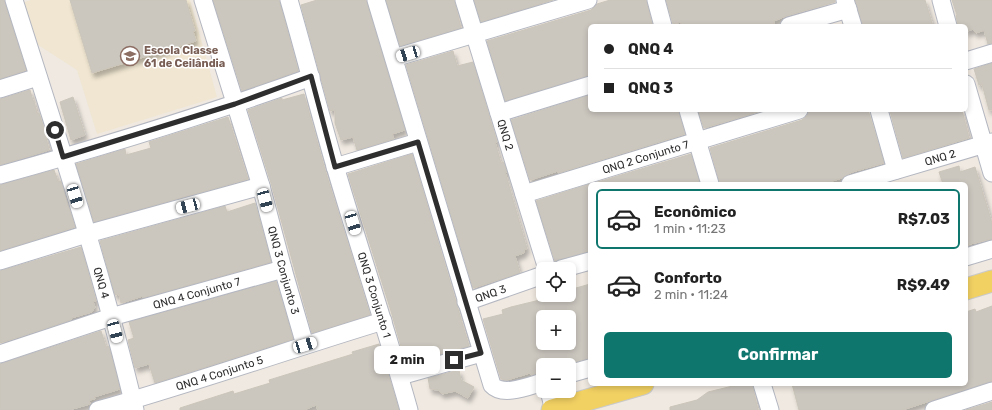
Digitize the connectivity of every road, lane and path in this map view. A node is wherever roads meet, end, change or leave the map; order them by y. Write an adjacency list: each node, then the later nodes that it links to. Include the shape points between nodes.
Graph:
1 (13, 0): 9 (street); 20 (street, QNQ 4)
2 (203, 0): 24 (street, QNQ 3 Conjunto 3)
3 (288, 0): 19 (street, QNQ 3 Conjunto 1)
4 (376, 0): 17 (street)
5 (464, 0): 15 (street, QNQ 2)
6 (588, 0): 15 (street)
7 (656, 0): 11 (street)
8 (941, 0): 14 (street)
9 (0, 3)
10 (847, 4): 12 (street); 13 (street)
11 (662, 24)
12 (794, 24)
13 (852, 24)
14 (947, 24)
15 (475, 34): 17 (street); 28 (street, QNQ 2)
16 (992, 53): 18 (street)
17 (394, 58): 29 (street)
18 (968, 60)
19 (311, 76): 24 (street); 33 (street, QNQ 3 Conjunto 1)
20 (38, 77): 22 (street); 32 (street, QNQ 4)
21 (588, 86): 28 (street)
22 (0, 88)
23 (968, 89): 31 (street)
24 (235, 104): 32 (street); 39 (street, QNQ 3 Conjunto 3)
25 (689, 112): 30 (street)
26 (793, 112): 30 (street, QNQ 2 Conjunto 7)
27 (880, 112): 34 (street)
28 (499, 113): 40 (street, QNQ 2)
29 (418, 142): 33 (street); 52 (street)
30 (697, 142): 37 (street); 40 (street, QNQ 2 Conjunto 7)
31 (988, 144): 34 (street, QNQ 2); 35 (street)
32 (63, 157): 36 (street); 41 (street, QNQ 4)
33 (335, 167): 54 (street, QNQ 3 Conjunto 1)
34 (896, 170): 38 (street, QNQ 2)
35 (992, 173)
36 (0, 175)
37 (709, 182)
38 (857, 182)
39 (261, 186): 41 (street); 48 (street, QNQ 3 Conjunto 3)
40 (524, 194): 46 (street, QNQ 2)
41 (87, 234): 44 (street); 53 (street, QNQ 4)
42 (992, 249): 43 (street)
43 (968, 256)
44 (0, 261)
45 (588, 261): 47 (street)
46 (545, 262)
47 (576, 264)
48 (283, 269): 53 (street, QNQ 4 Conjunto 7); 55 (street, QNQ 3 Conjunto 3)
49 (536, 277): 52 (street, QNQ 3)
50 (992, 281): 51 (main road)
51 (968, 288)
52 (466, 302): 56 (street, QNQ 3)
53 (111, 318): 57 (street, QNQ 4 Conjunto 7); 66 (street, QNQ 4)
54 (383, 321): 55 (street); 60 (street, QNQ 3 Conjunto 1)
55 (305, 345): 66 (street, QNQ 4 Conjunto 5)
56 (481, 353): 60 (street); 61 (street, QNQ 3, via 495,389 506,391)
57 (0, 354)
58 (588, 369): 59 (street)
59 (576, 372)
60 (400, 376): 69 (street)
61 (536, 384)
62 (636, 386): 70 (main road)
63 (763, 386): 71 (street)
64 (992, 391): 67 (street)
65 (550, 398): 70 (street)
66 (134, 405): 68 (street, QNQ 4 Conjunto 5)
67 (944, 409)
68 (98, 410)
69 (409, 410)
70 (553, 410)
71 (770, 410)

